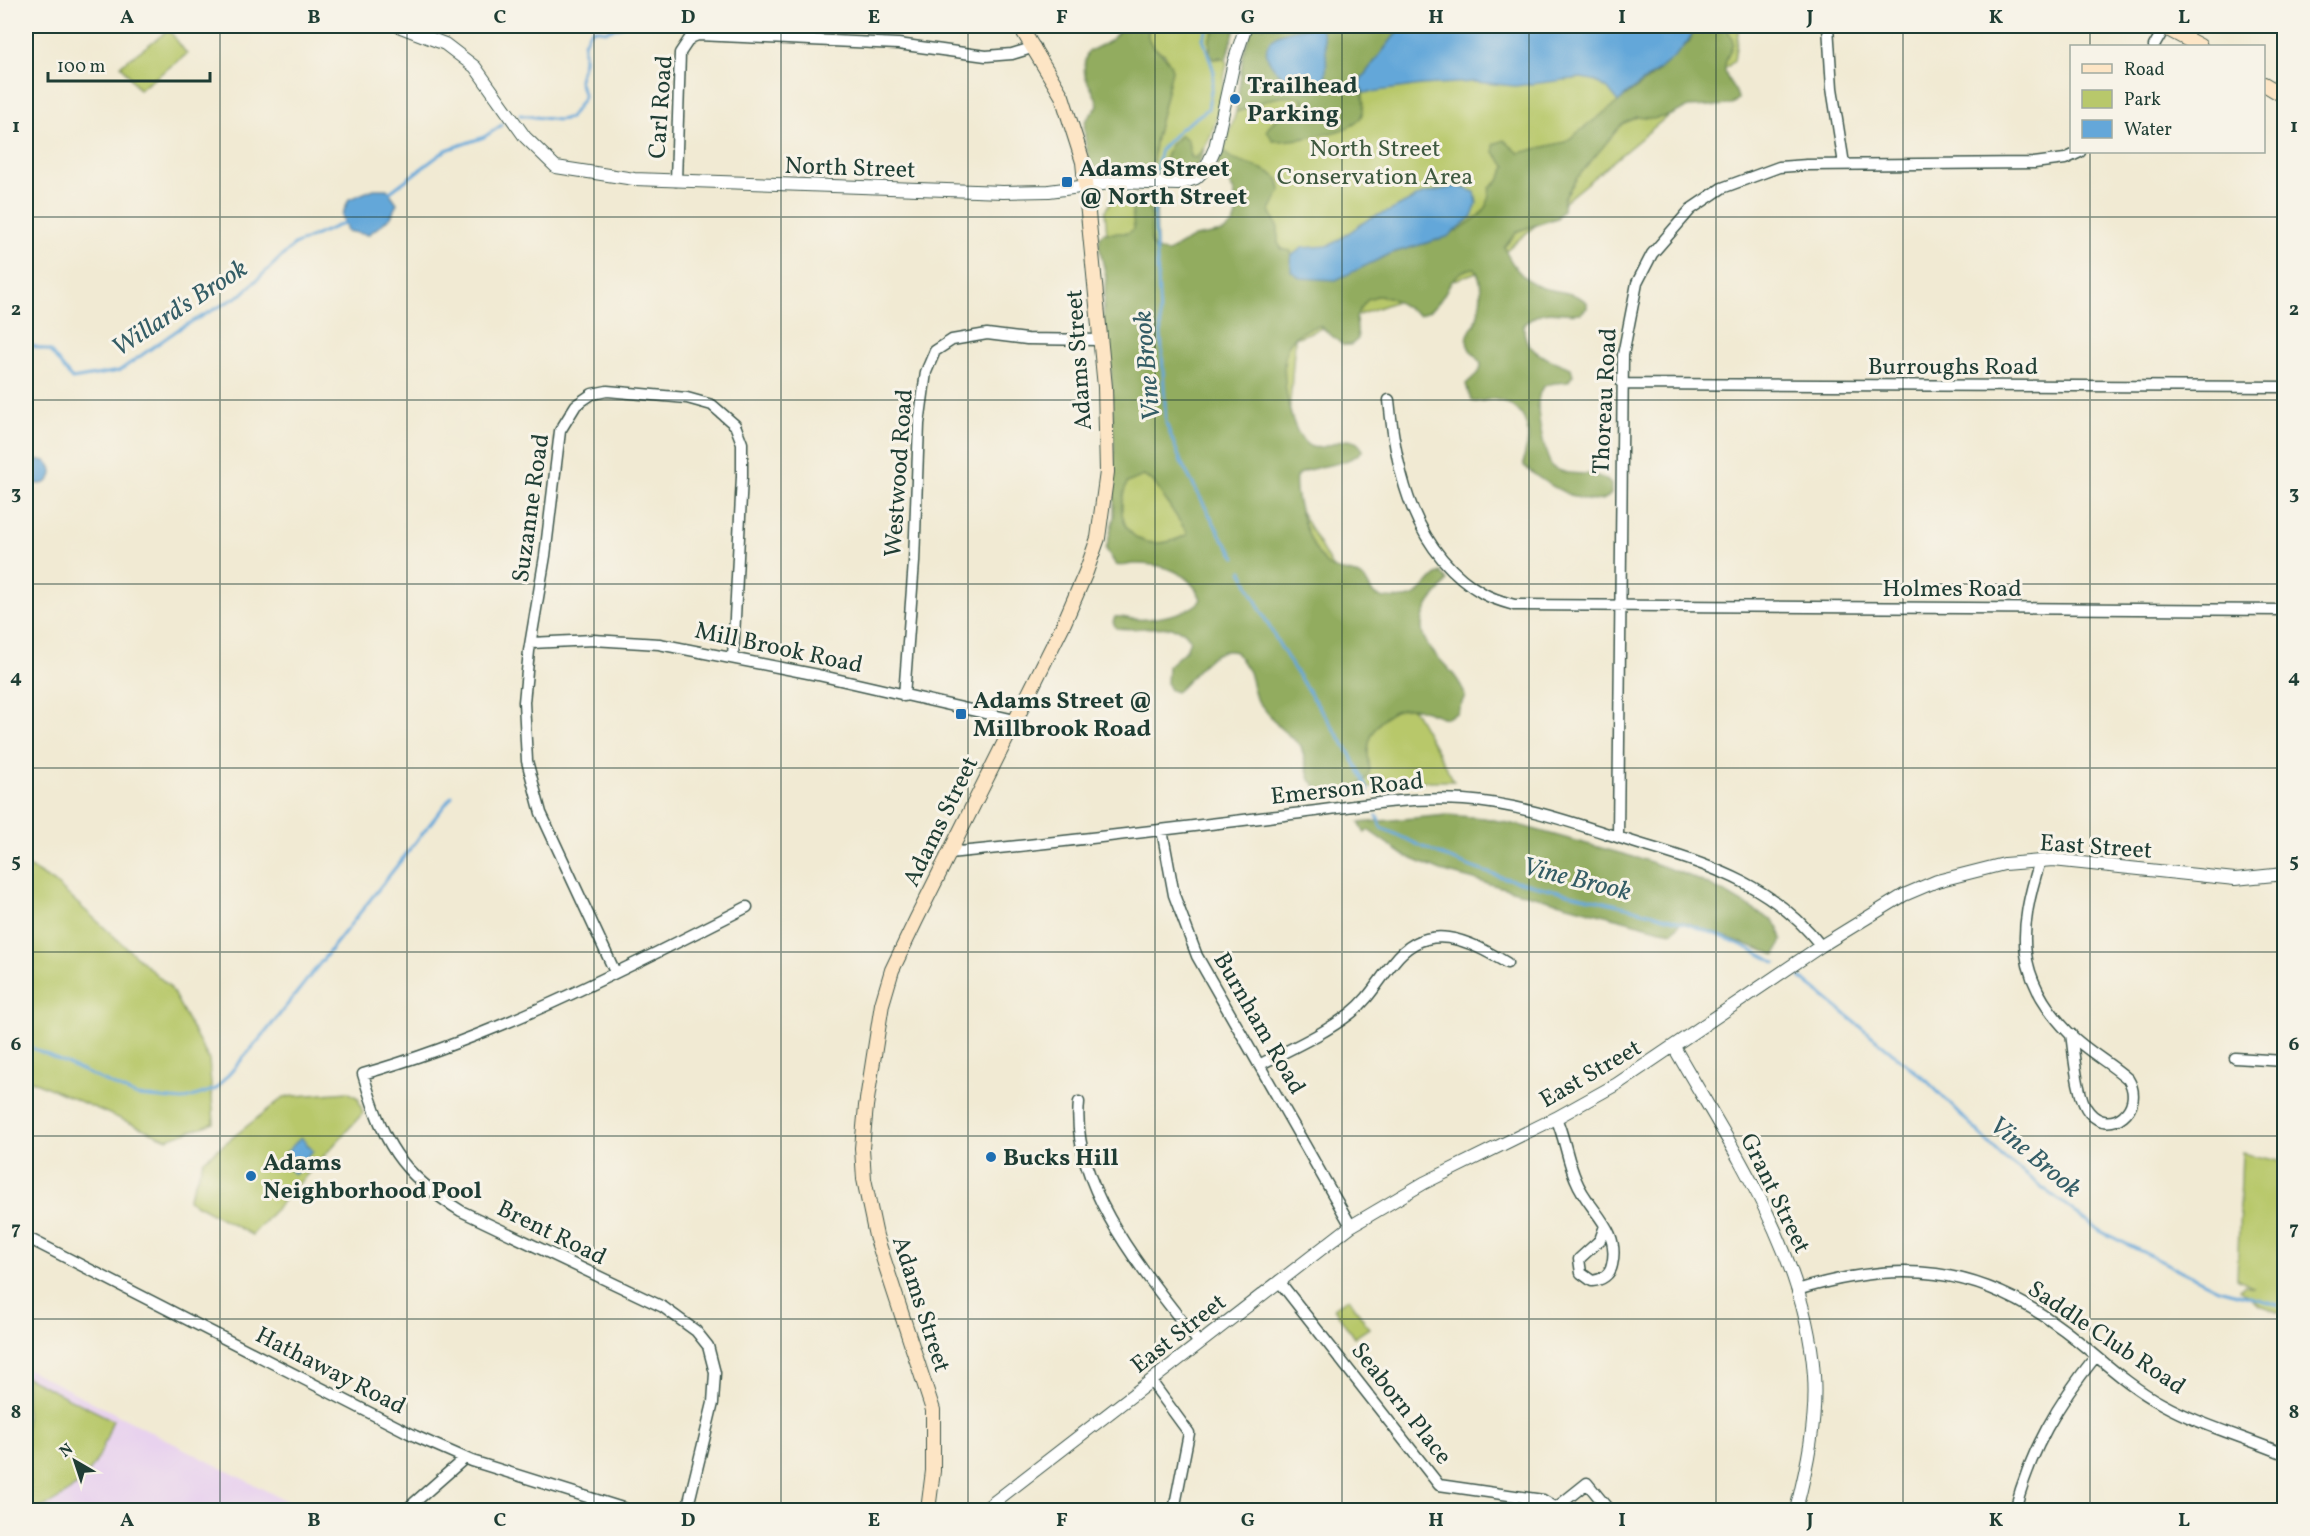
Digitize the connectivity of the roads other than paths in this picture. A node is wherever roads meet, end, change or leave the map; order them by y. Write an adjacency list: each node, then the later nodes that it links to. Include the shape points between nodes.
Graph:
1 (398, 26): 13 (street, North Street, via 445,44 475,67 525,137 556,167)
2 (1020, 26): 8 (main road, Adams Street)
3 (1246, 26): 14 (street, North Street, via 1217,142 1200,175 1178,184 1118,182)
4 (1828, 26): 12 (street, via 1832,88)
5 (2163, 26): 6 (street); 7 (main road)
6 (2154, 45)
7 (2197, 45)
8 (1035, 47): 13 (street, Carl Road, via 986,56 898,44 698,35 690,38 680,52); 14 (main road, Adams Street, via 1068,111)
9 (2265, 85): 10 (main road)
10 (2284, 96)
11 (2078, 153): 12 (street, Thoreau Road, via 2034,163)
12 (1844, 164): 16 (street, Thoreau Road, via 1779,167 1750,175 1690,208 1652,254 1637,283 1623,354)
13 (676, 181): 14 (street, North Street, via 997,192 1049,192)
14 (1086, 186): 15 (main road, Adams Street)
15 (1100, 340): 23 (street, Westwood Road, via 987,334 952,340 935,351 926,372 919,424); 24 (main road, Adams Street, via 1107,472 1098,538 1064,623)
16 (1622, 384): 17 (street, Burroughs Road); 19 (street, Thoreau Road)
17 (2284, 387)
18 (1389, 400): 19 (street, Holmes Road, via 1394,453 1415,516 1432,546 1458,574 1484,595 1514,605)
19 (1620, 606): 20 (street, Holmes Road); 26 (street, Thoreau Road)
20 (2284, 610)
21 (531, 643): 22 (street, Mill Brook Road, via 592,640 659,644); 22 (street, Suzanne Road, via 560,431 576,405 592,394 626,391 712,405 735,425 742,443 742,476); 33 (street, Suzanne Road, via 524,702 527,761 541,813)
22 (733, 658): 23 (street, Mill Brook Road)
23 (904, 696): 24 (street, Mill Brook Road)
24 (1015, 720): 27 (main road, Adams Street)
25 (1162, 830): 26 (street, Emerson Road, via 1414,799 1466,800 1515,808); 27 (street, Emerson Road); 38 (street, Burnham Road, via 1174,896 1197,956)
26 (1618, 837): 31 (street, Emerson Road, via 1705,863 1743,882 1803,923)
27 (949, 853): 55 (main road, Adams Street, via 892,970 876,1040 862,1148 876,1236 933,1410 933,1471)
28 (2040, 861): 29 (street, East Street, via 2235,879); 31 (street, East Street, via 2004,864 1937,881 1892,902); 34 (street, via 2023,925 2027,962 2040,994)
29 (2284, 874)
30 (747, 907): 33 (street, Brent Road)
31 (1821, 946): 35 (street, East Street)
32 (1507, 963): 38 (street, via 1473,942 1447,936 1418,942 1395,960 1367,999 1351,1013)
33 (615, 972): 54 (street, Brent Road, via 451,1046 363,1074 377,1121 393,1151 435,1195 663,1307 696,1331 708,1346 715,1373 713,1403)
34 (2071, 1034): 34 (street, via 2084,1105 2104,1121 2121,1117 2133,1104 2133,1086)
35 (1674, 1047): 40 (street, East Street); 45 (street, Grant Street, via 1769,1216)
36 (2235, 1059): 37 (street)
37 (2284, 1061)
38 (1259, 1065): 41 (street, Burnham Road)
39 (1078, 1102): 46 (street, via 1080,1136 1096,1196)
40 (1556, 1118): 41 (street, East Street, via 1424,1183); 42 (street, via 1577,1182)
41 (1351, 1226): 44 (street, East Street)
42 (1605, 1226): 42 (street, via 1616,1247 1613,1263 1607,1275 1592,1281 1581,1273 1579,1259 1600,1240)
43 (26, 1237): 50 (street, Hathaway Road)
44 (1279, 1281): 46 (street, East Street); 51 (street, Seaborn Place, via 1439,1485 1543,1500)
45 (1797, 1290): 47 (street, Saddle Club Road, via 1897,1271 1956,1277 2025,1304); 59 (street, Grant Street, via 1810,1335 1814,1400)
46 (1199, 1343): 48 (street, East Street)
47 (2096, 1356): 49 (street, Saddle Club Road, via 2162,1404); 60 (street, via 2066,1393 2040,1439)
48 (1151, 1381): 56 (street, East Street); 57 (street, via 1189,1433)
49 (2284, 1454)
50 (465, 1458): 52 (street); 53 (street, Hathaway Road)
51 (1559, 1509): 58 (street, Seaborn Place, via 1587,1483)
52 (406, 1510)
53 (629, 1510)
54 (687, 1510)
55 (928, 1510)
56 (984, 1510)
57 (1174, 1510)
58 (1609, 1510)
59 (1796, 1510)
60 (2015, 1510)

